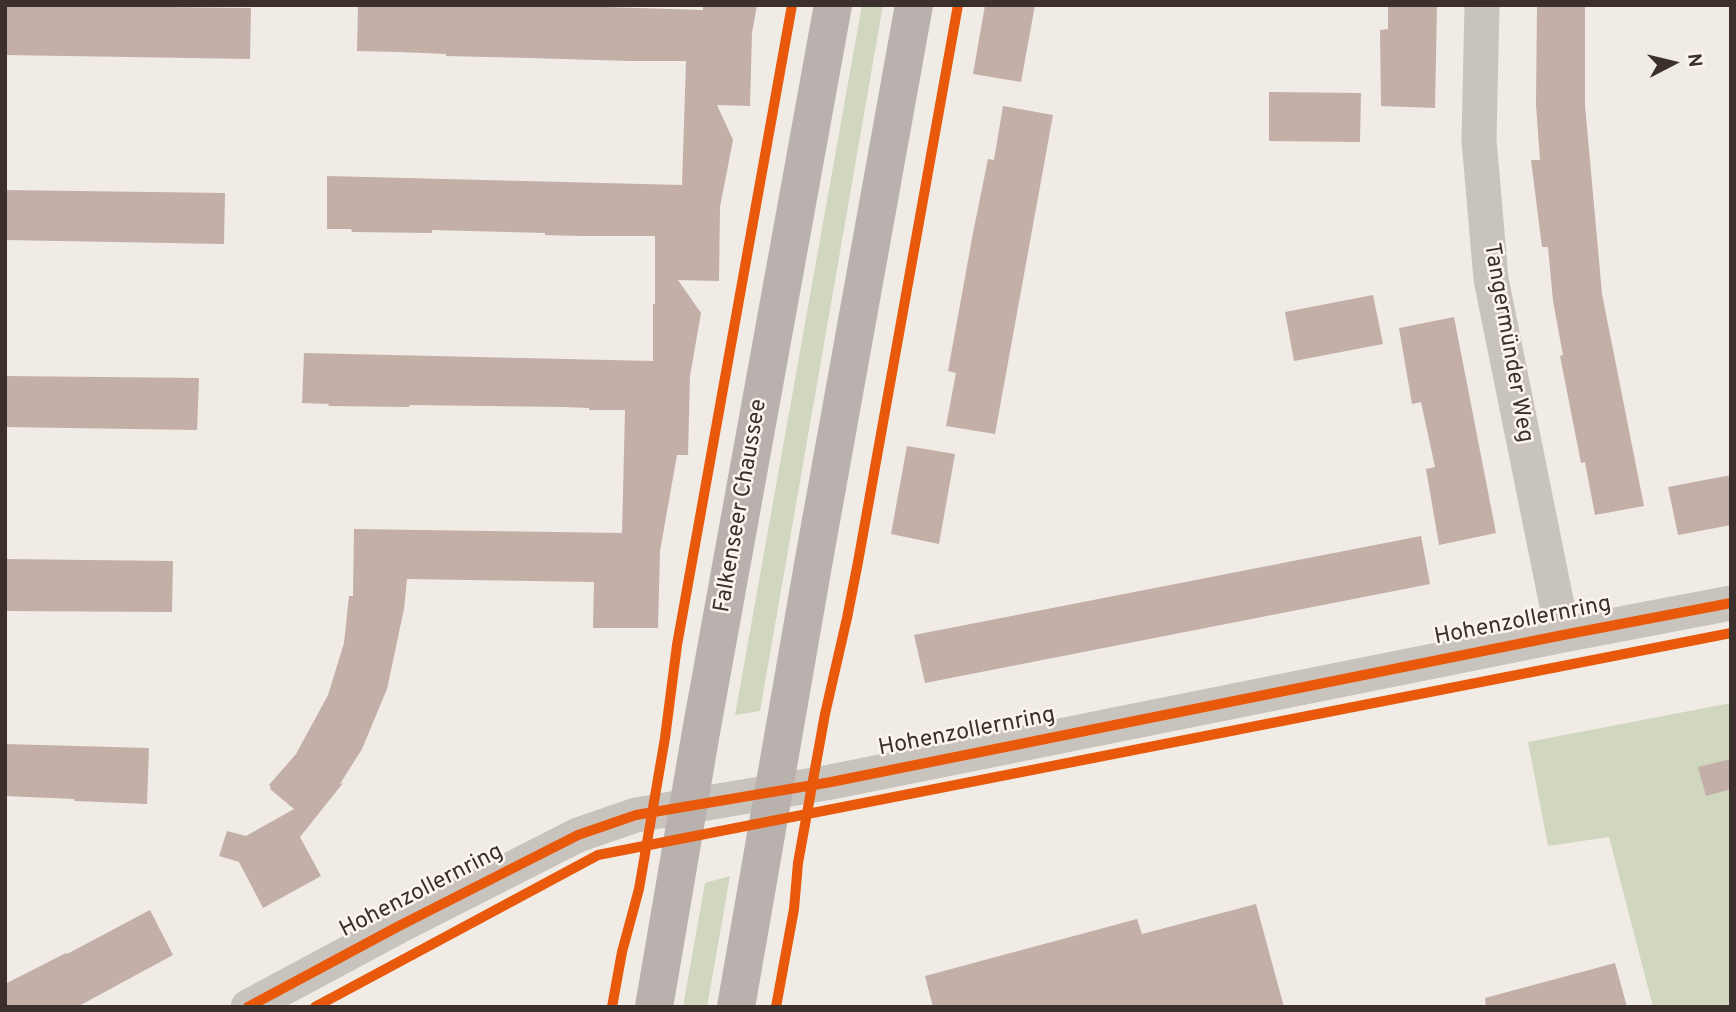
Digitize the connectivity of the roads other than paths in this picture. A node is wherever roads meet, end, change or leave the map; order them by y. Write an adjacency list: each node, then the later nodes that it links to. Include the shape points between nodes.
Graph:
1 (833, 5): 7 (main road, Falkenseer Chaussee)
2 (914, 5): 6 (main road)
3 (1482, 5): 5 (street, Tangermünder Weg, via 1479,140 1491,279)
4 (1731, 603): 5 (street, Hohenzollernring)
5 (1563, 635): 6 (street, Hohenzollernring)
6 (773, 791): 7 (street, Hohenzollernring); 10 (main road)
7 (688, 806): 8 (street, Hohenzollernring, via 636,814 578,835); 9 (main road, Falkenseer Chaussee)
8 (248, 1007)
9 (654, 1007)
10 (736, 1007)

